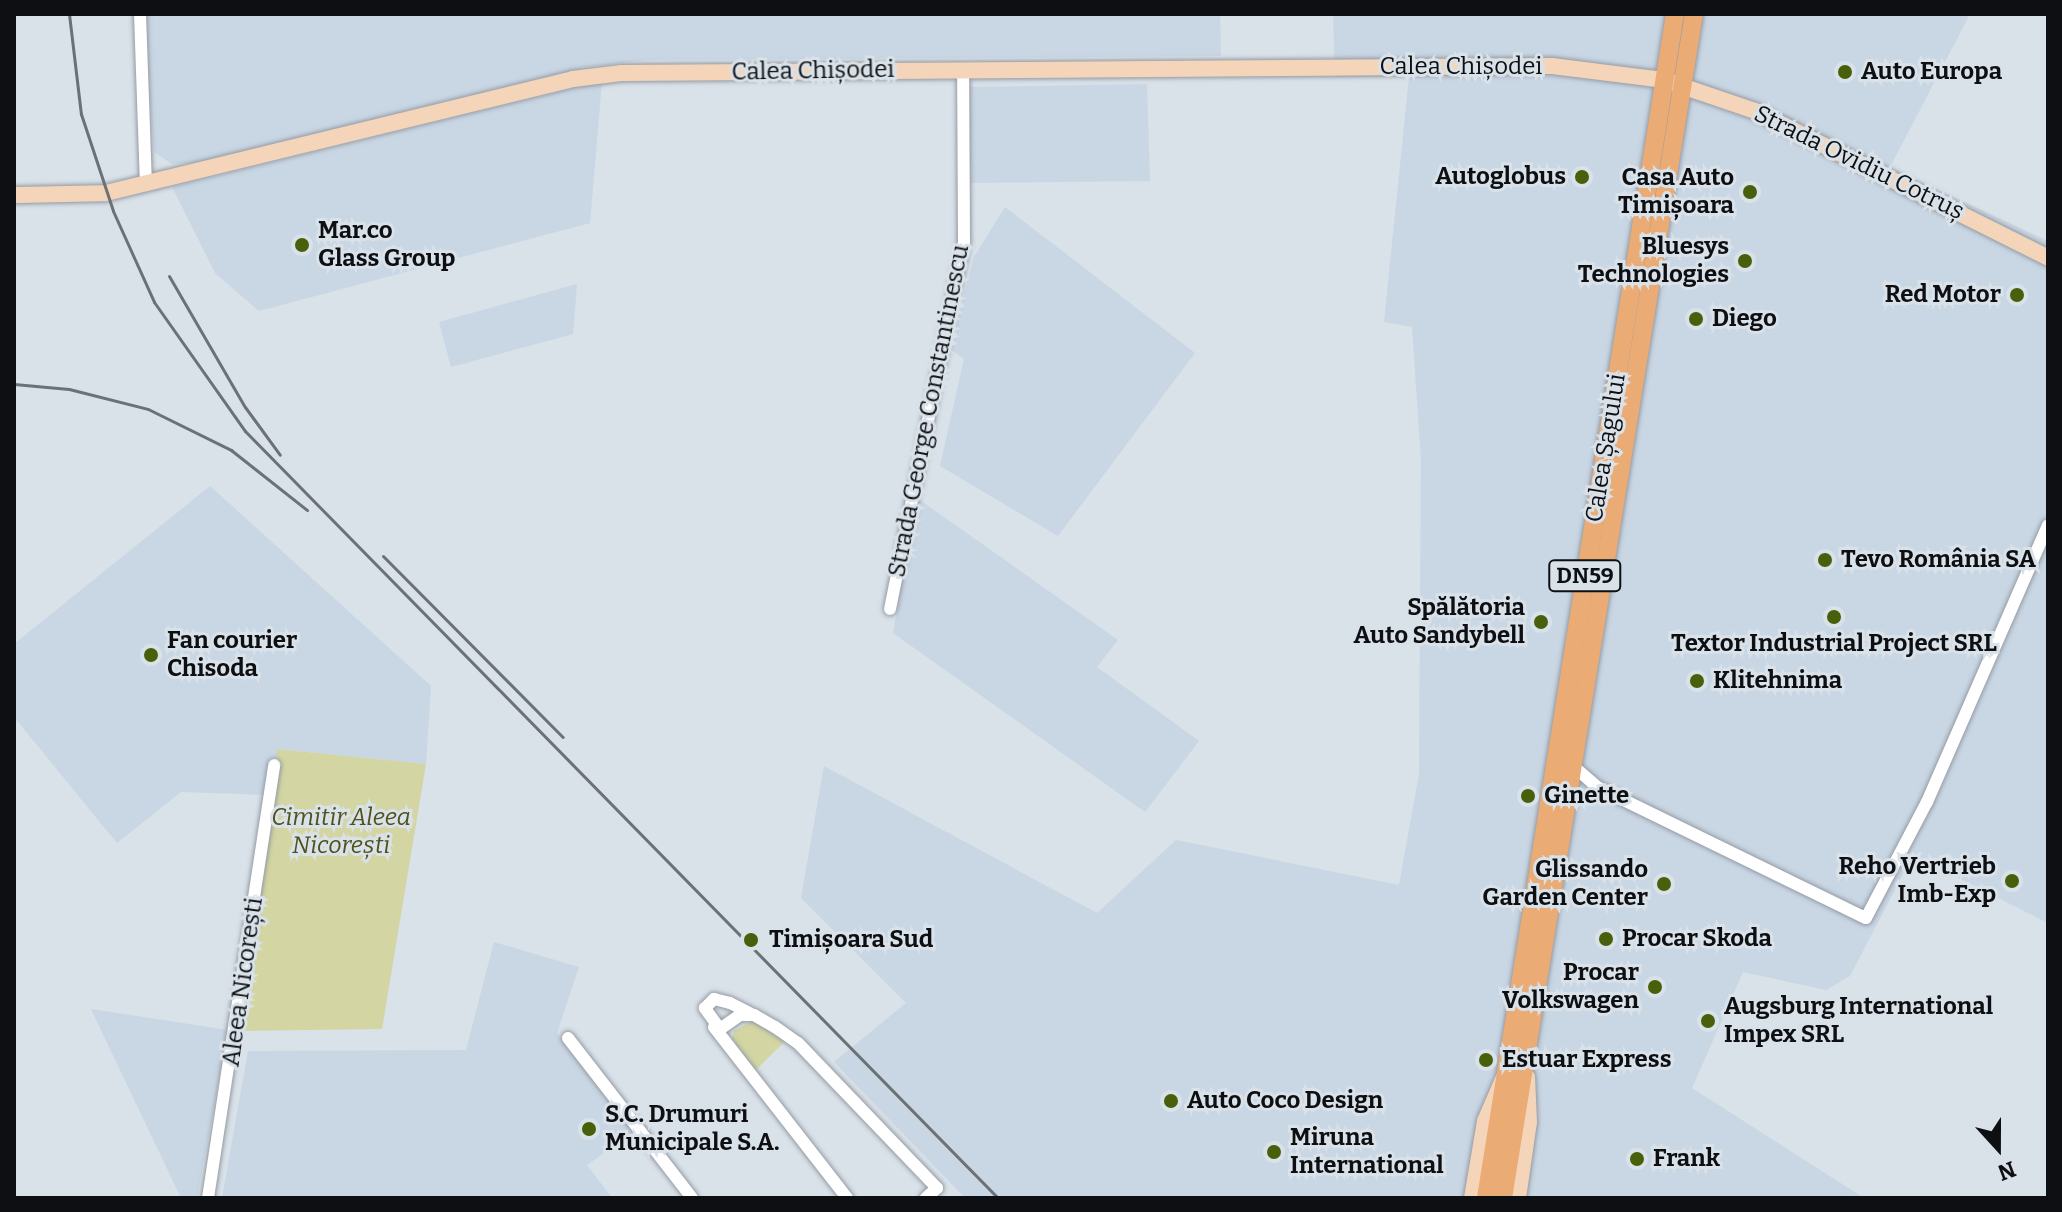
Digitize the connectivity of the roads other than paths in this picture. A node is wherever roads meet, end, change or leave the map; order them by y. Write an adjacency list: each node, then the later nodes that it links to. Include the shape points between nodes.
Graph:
1 (140, 14): 6 (street)
2 (1675, 14): 5 (main road, Calea Șagului / DN59)
3 (1694, 14): 5 (main road, Calea Șagului / DN59)
4 (963, 69): 5 (main road, Calea Chișodei, via 1552,66); 6 (main road, Calea Chișodei, via 596,75); 10 (street, Strada George Constantinescu, via 964,242)
5 (1674, 83): 8 (main road, Strada Ovidiu Cotruș, via 1755,111); 12 (main road, Calea Șagului / DN59); 22 (main road, Calea Șagului / DN59)
6 (146, 185): 7 (main road, Calea Chișodei, via 106,193)
7 (14, 195)
8 (2048, 258)
9 (2048, 525): 13 (street, via 1927,802 1866,918)
10 (890, 609)
11 (274, 765): 23 (street, Aleea Nicorești)
12 (1572, 765): 13 (street); 14 (main road, Calea Șagului / DN59)
13 (1597, 787): 14 (street)
14 (1567, 793): 21 (main road, Calea Șagului / DN59)
15 (730, 1003): 16 (street); 17 (street); 18 (street, via 707,1003 705,1014)
16 (754, 1015): 17 (street, via 745,1014); 26 (street, via 798,1043 937,1188)
17 (733, 1023): 18 (street); 20 (street)
18 (713, 1025): 20 (street)
19 (568, 1038): 24 (street)
20 (727, 1042): 25 (street)
21 (1524, 1061): 29 (main road, Calea Șagului / DN59); 30 (main road, Calea Șagului, via 1529,1122)
22 (1507, 1072): 27 (main road, Calea Șagului, via 1485,1121); 28 (main road, Calea Șagului / DN59)
23 (208, 1198)
24 (692, 1198)
25 (847, 1198)
26 (926, 1198)
27 (1472, 1198)
28 (1486, 1198)
29 (1503, 1198)
30 (1518, 1198)

